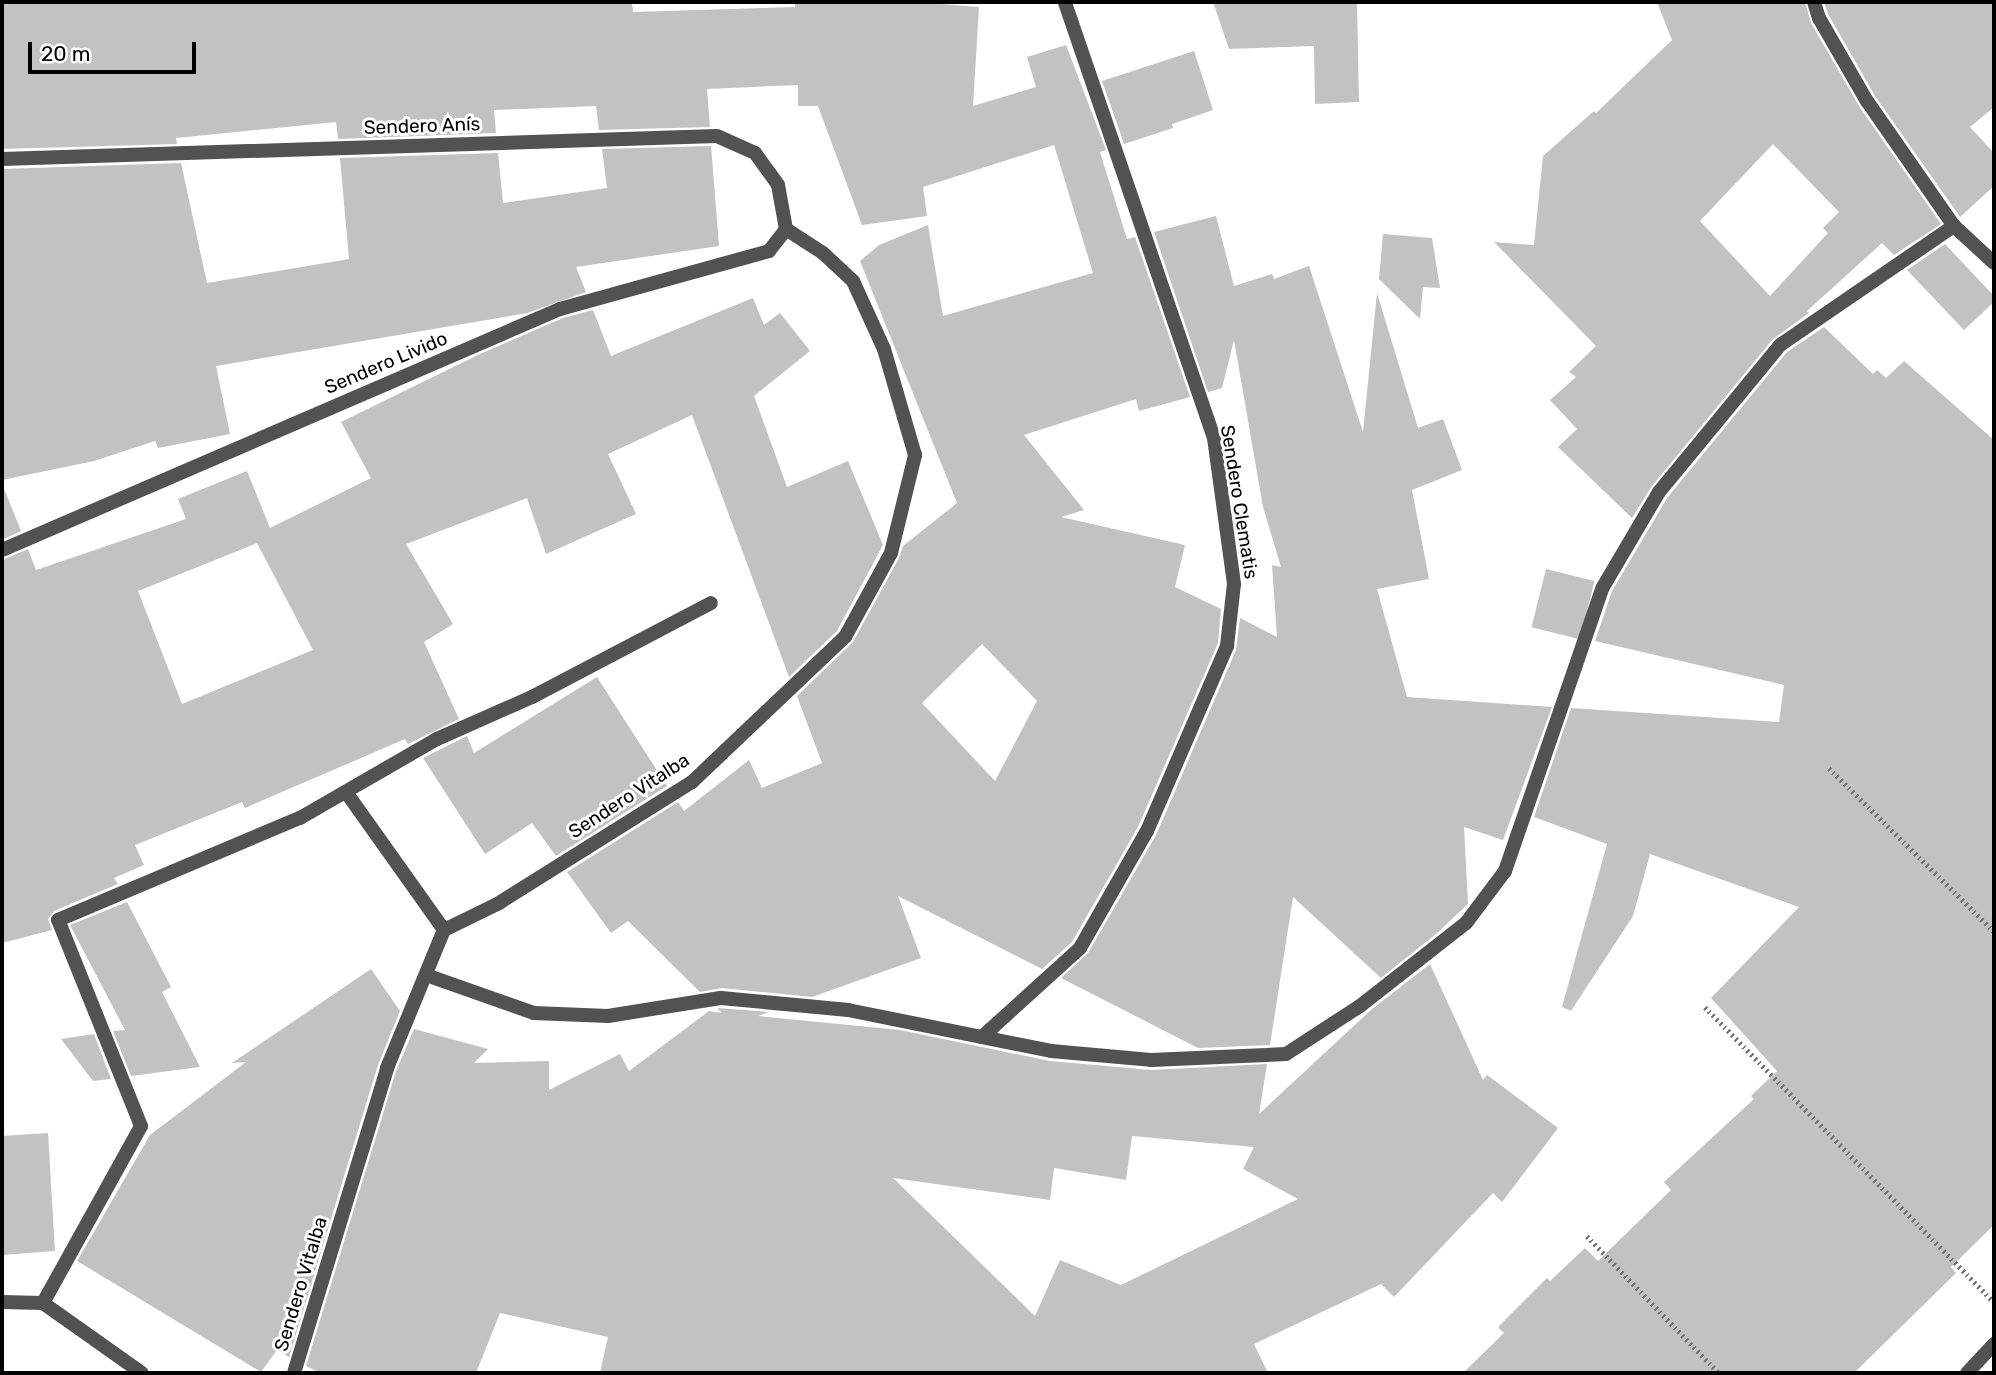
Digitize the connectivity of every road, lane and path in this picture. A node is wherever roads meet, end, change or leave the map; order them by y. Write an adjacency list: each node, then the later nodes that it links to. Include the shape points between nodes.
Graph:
1 (1065, 2): 15 (street, Sendero Clematis, via 1214,438 1234,584 1227,646 1147,831 1080,948)
2 (1814, 2): 4 (street, via 1867,101)
3 (2, 159): 5 (street, Sendero Anís, via 717,136 755,153 778,185)
4 (1954, 226): 6 (street); 15 (street, via 1780,345 1659,492 1603,587 1505,871 1466,923 1360,1006 1286,1054 1151,1059 1051,1051)
5 (786, 229): 7 (street, Sendero Livido, via 769,251 560,309); 11 (street, Sendero Vitalba, via 823,253 853,281 884,349 915,455 891,553 845,637 692,782 499,903)
6 (1994, 263)
7 (2, 550)
8 (711, 603): 10 (street, via 532,697 437,739)
9 (1829, 768): 12 (path)
10 (345, 792): 11 (street); 19 (street, via 300,818 58,920 141,1126)
11 (444, 930): 13 (street, Sendero Vitalba)
12 (1994, 931)
13 (426, 975): 15 (street, via 534,1013 608,1016 721,998 848,1010); 22 (street, Sendero Vitalba, via 387,1068)
14 (1706, 1007): 18 (path)
15 (982, 1037)
16 (1587, 1236): 23 (path)
17 (2, 1302): 19 (street)
18 (1994, 1302)
19 (43, 1303): 21 (street)
20 (1994, 1344): 24 (street)
21 (142, 1373)
22 (294, 1373)
23 (1719, 1373)
24 (1967, 1373)

